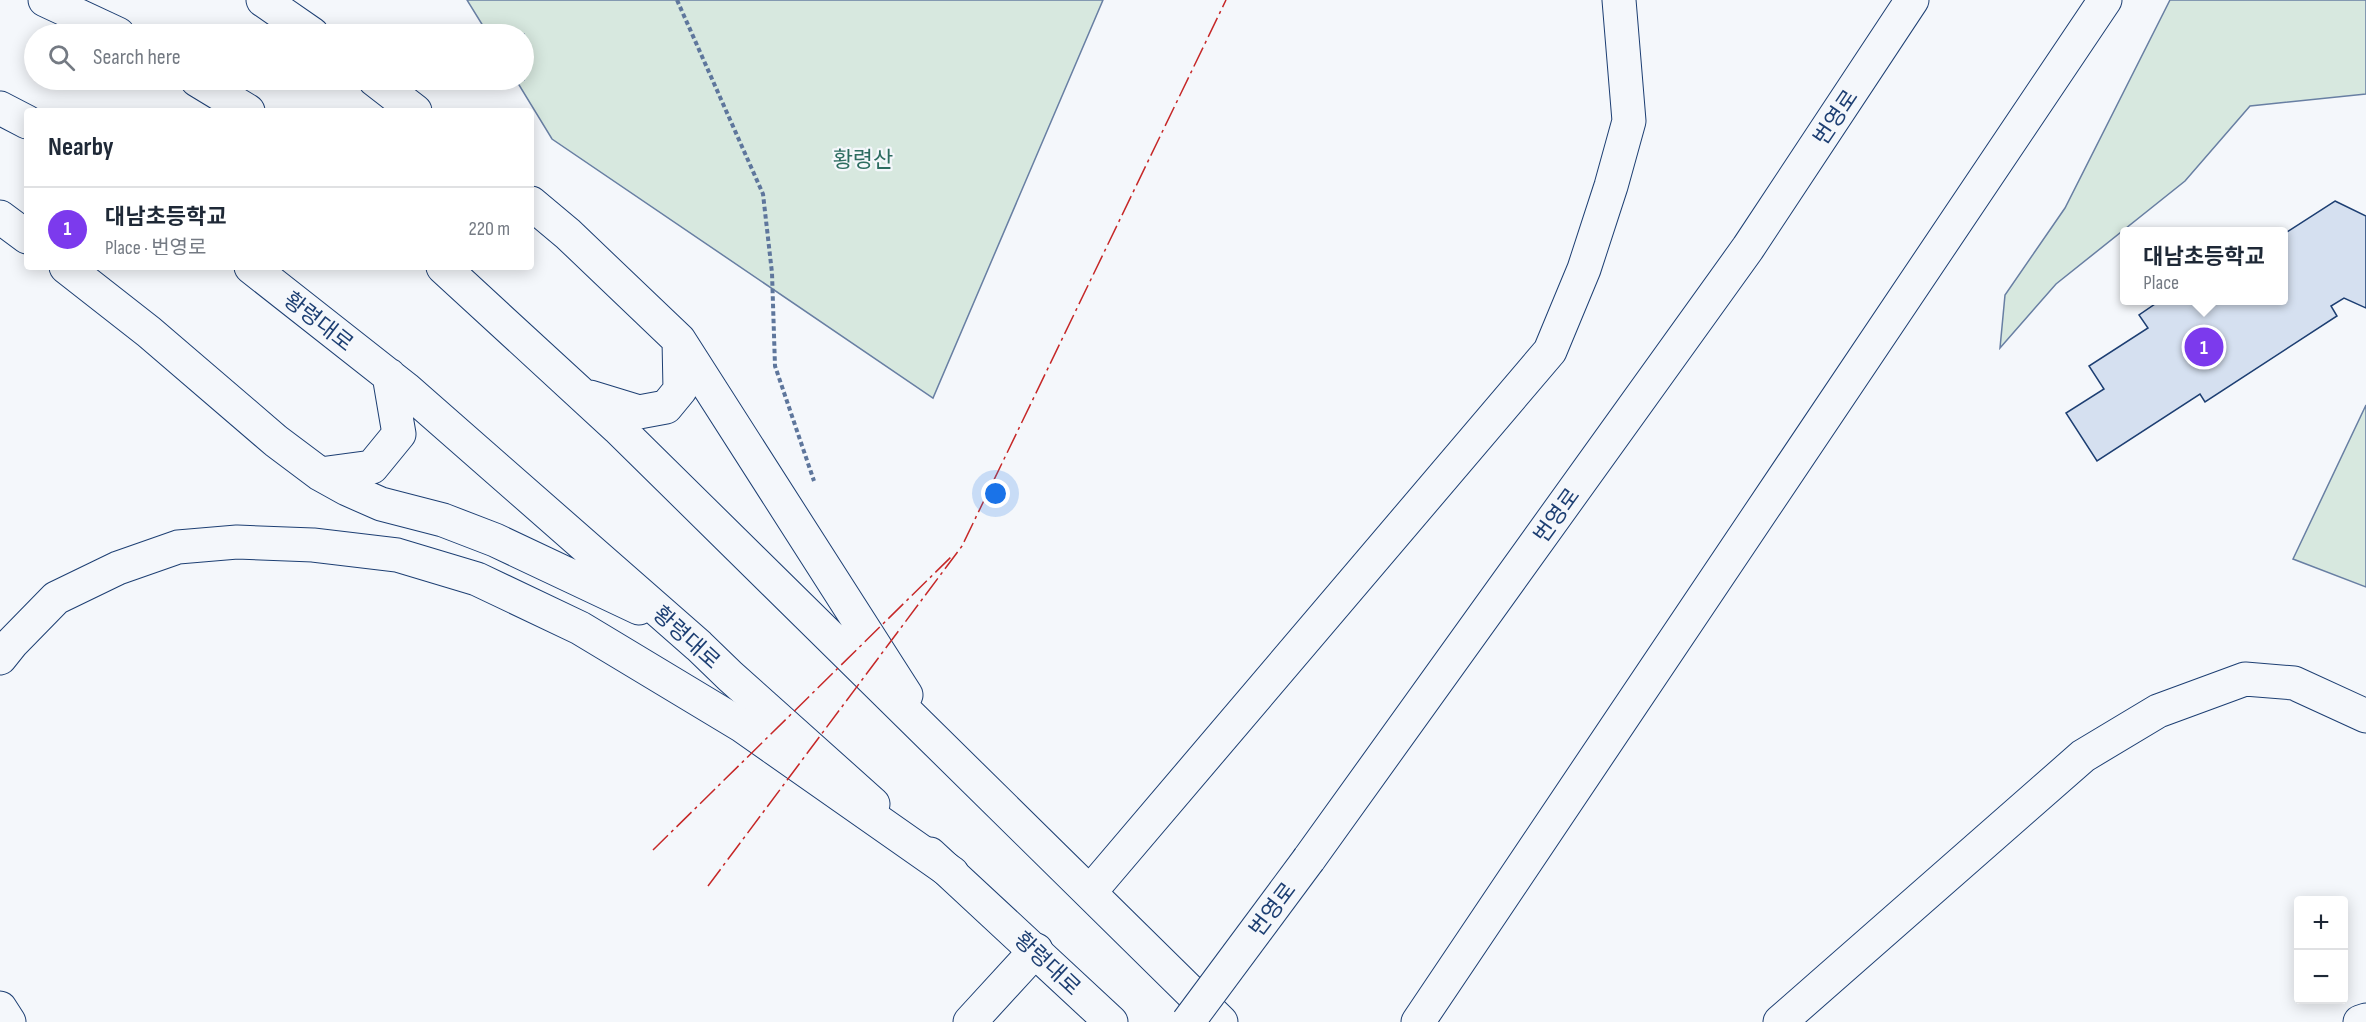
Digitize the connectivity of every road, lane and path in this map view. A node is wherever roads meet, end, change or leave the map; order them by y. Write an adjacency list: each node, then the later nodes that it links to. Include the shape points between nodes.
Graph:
1 (45, 0): 7 (main road)
2 (263, 0): 8 (main road)
3 (677, 0): 25 (path, via 763,194 772,273 775,366)
4 (1618, 0): 31 (main road, via 1629,121 1584,269 1550,351)
5 (1912, 0): 38 (main road, 번영로, bridge, via 1748,248)
6 (2105, 0): 40 (main road)
7 (97, 24)
8 (298, 24)
9 (213, 90): 12 (main road)
10 (388, 90): 13 (main road)
11 (0, 108): 14 (main road)
12 (243, 108)
13 (411, 108)
14 (24, 120)
15 (534, 206): 21 (main road)
16 (0, 217): 17 (main road)
17 (24, 235)
18 (70, 270): 24 (main road)
19 (255, 270): 22 (main road, 황령대로)
20 (446, 270): 23 (main road)
21 (679, 340): 23 (main road, via 680,390 666,407 639,412); 29 (main road)
22 (389, 375): 24 (main road, via 399,434 372,467); 26 (main road, 황령대로)
23 (583, 395): 29 (main road)
24 (320, 474): 26 (main road, via 381,504 443,520 495,540 641,609)
25 (816, 488)
26 (699, 646): 30 (main road, 황령대로)
27 (0, 658): 30 (main road, via 56,598 118,568 178,547 237,542 313,544 397,555 477,579 580,628 741,725)
28 (2366, 716): 41 (main road, via 2294,683 2245,679 2158,711 2083,756)
29 (938, 744): 31 (main road)
30 (951, 873): 32 (main road, 황령대로)
31 (1089, 892): 39 (main road)
32 (1036, 950): 36 (main road); 37 (main road, 황령대로)
33 (0, 1008): 35 (main road)
34 (2366, 1020): 42 (main road)
35 (9, 1022)
36 (970, 1022)
37 (1111, 1022)
38 (1188, 1022)
39 (1221, 1022)
40 (1418, 1022)
41 (1780, 1022)
42 (2360, 1022)

